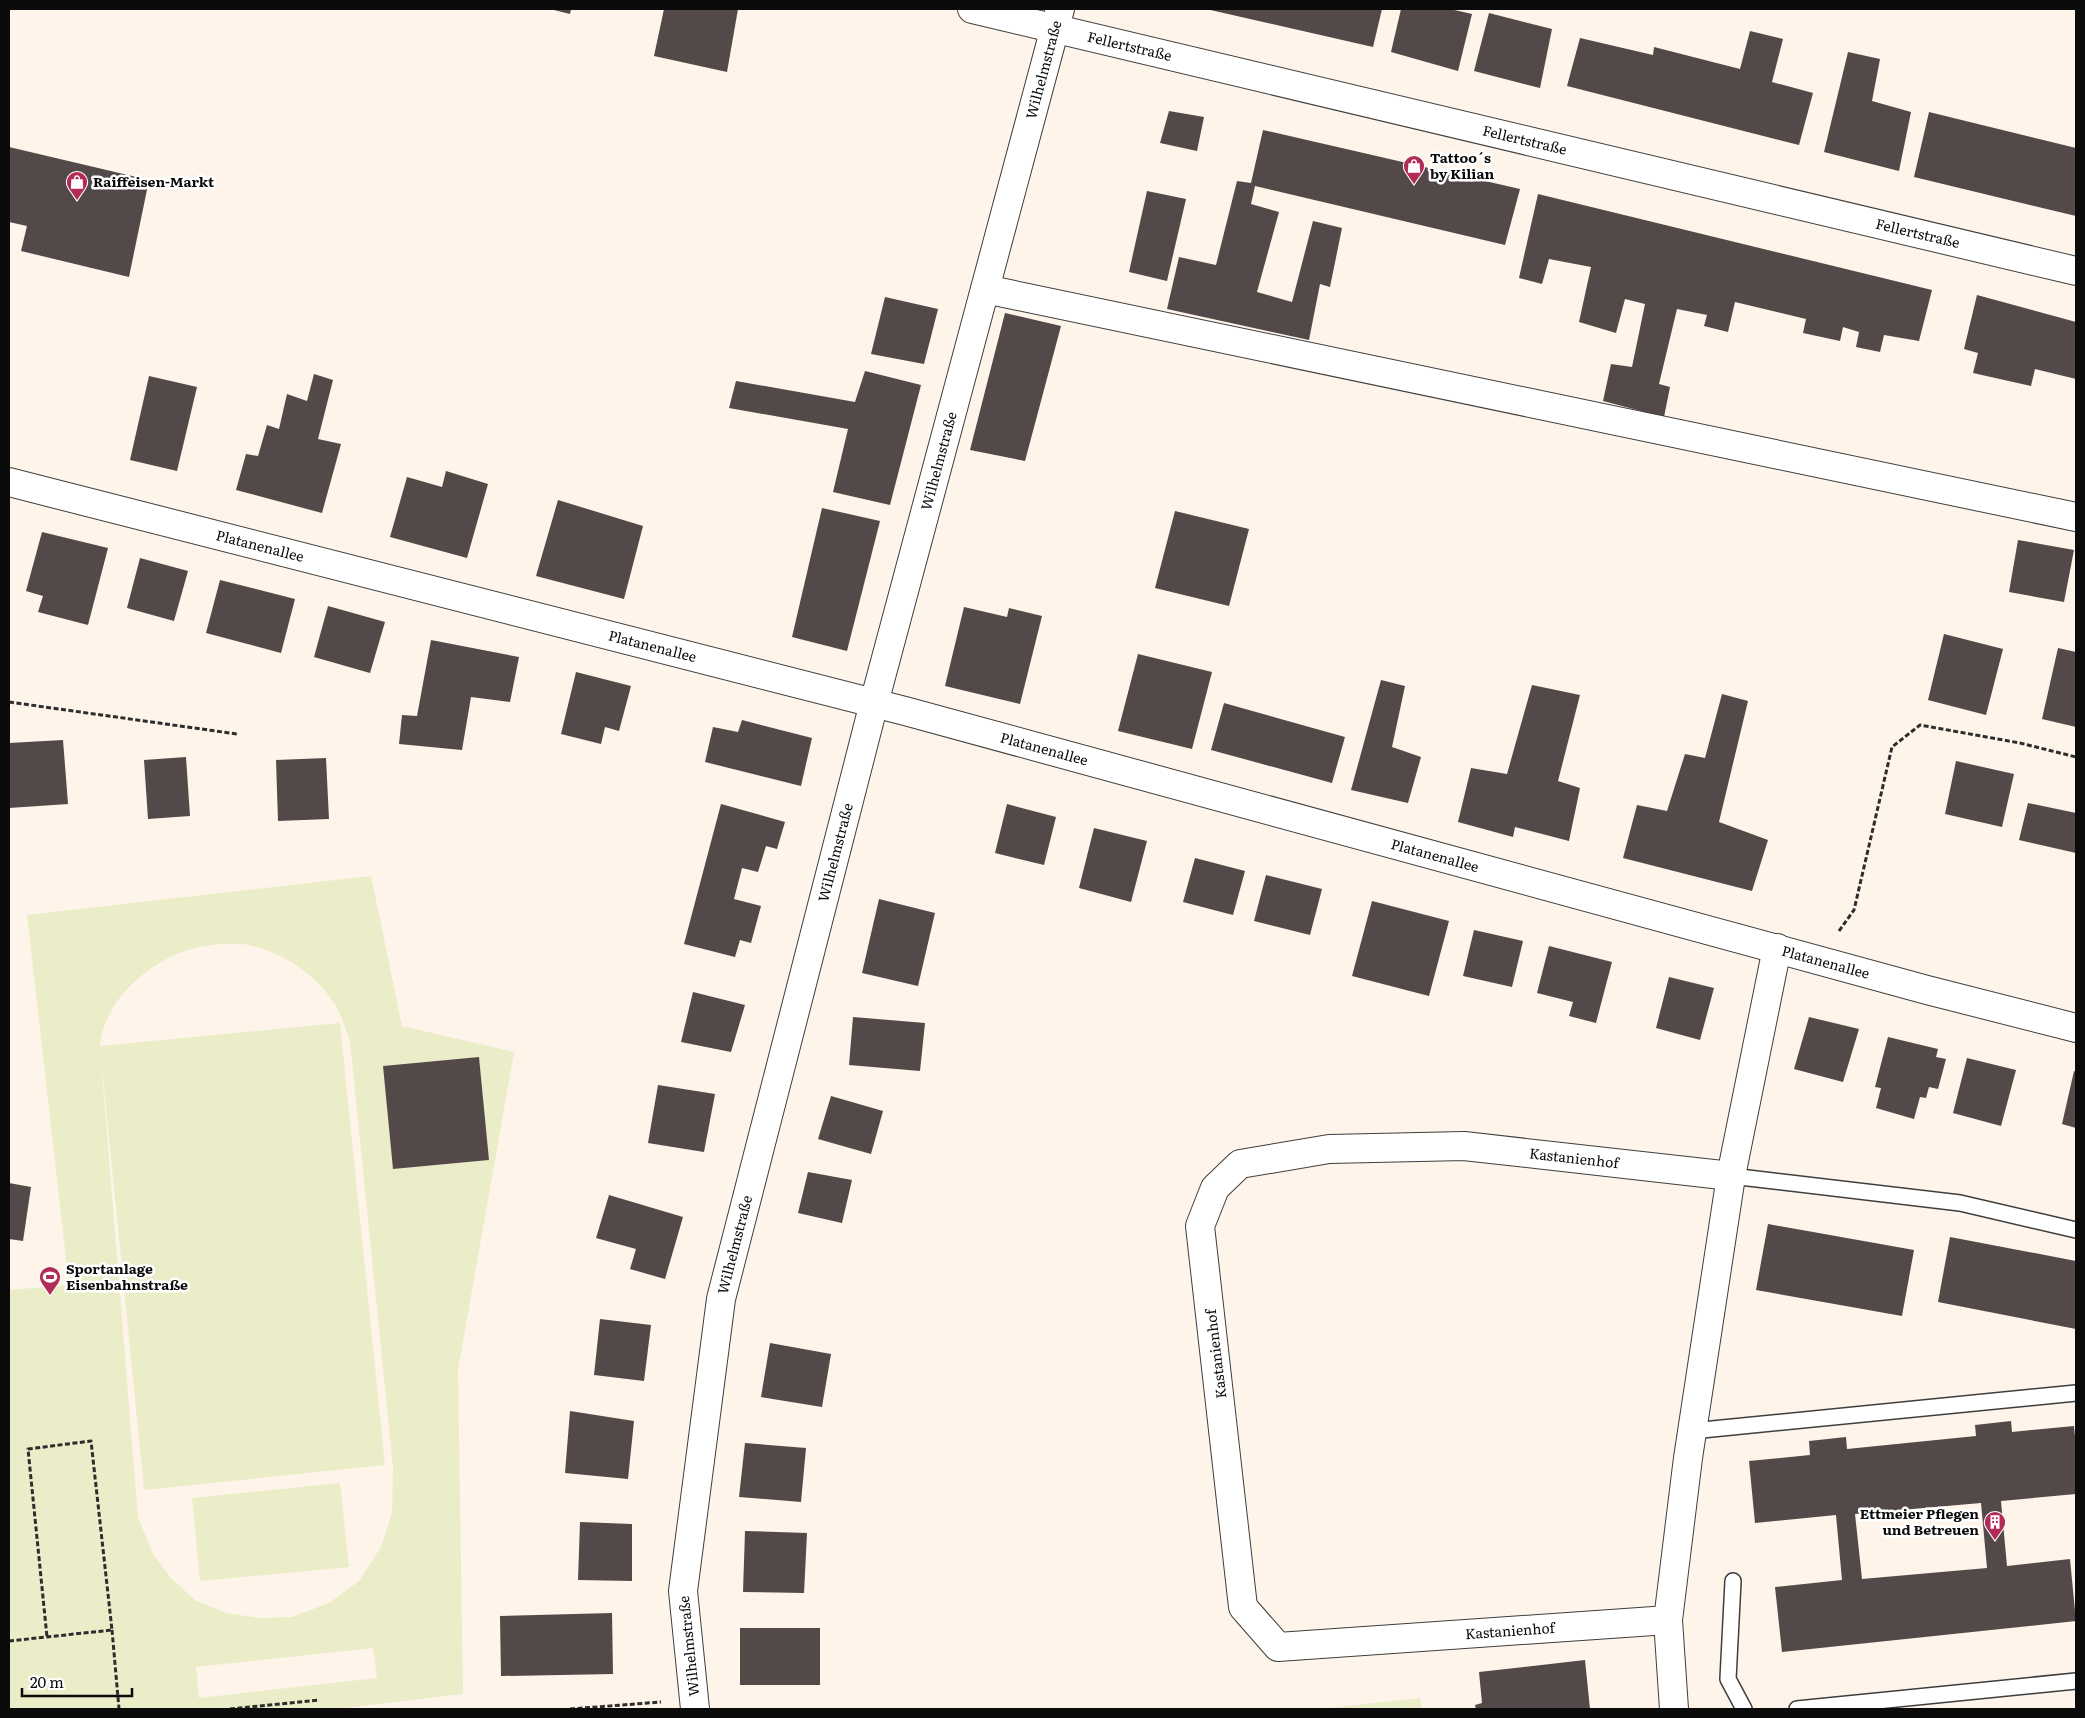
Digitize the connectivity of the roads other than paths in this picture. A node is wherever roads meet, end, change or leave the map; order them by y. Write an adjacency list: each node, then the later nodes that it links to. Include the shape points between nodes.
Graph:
1 (972, 9): 2 (street, Fellertstraße)
2 (1058, 19): 3 (street, Fellertstraße); 4 (street, Wilhelmstraße)
3 (2076, 271)
4 (985, 289): 6 (street); 7 (street, Wilhelmstraße)
5 (9, 482): 7 (street, Platanenallee)
6 (2076, 516)
7 (874, 703): 8 (street, Platanenallee); 17 (street, Wilhelmstraße, via 721,1299 683,1592)
8 (1777, 948): 9 (street, Platanenallee); 10 (street)
9 (2076, 1028)
10 (1731, 1176): 11 (lane, via 1960,1203); 13 (street); 15 (street, Kastanienhof, via 1464,1146 1329,1149 1240,1164 1215,1188 1200,1226 1243,1607 1278,1647)
11 (2076, 1230)
12 (2076, 1393): 13 (lane)
13 (1692, 1432): 15 (street)
14 (1734, 1581): 19 (lane, via 1728,1679)
15 (1668, 1620): 18 (street)
16 (2076, 1682): 20 (lane)
17 (695, 1704)
18 (1674, 1709)
19 (1744, 1709)
20 (1797, 1709)

